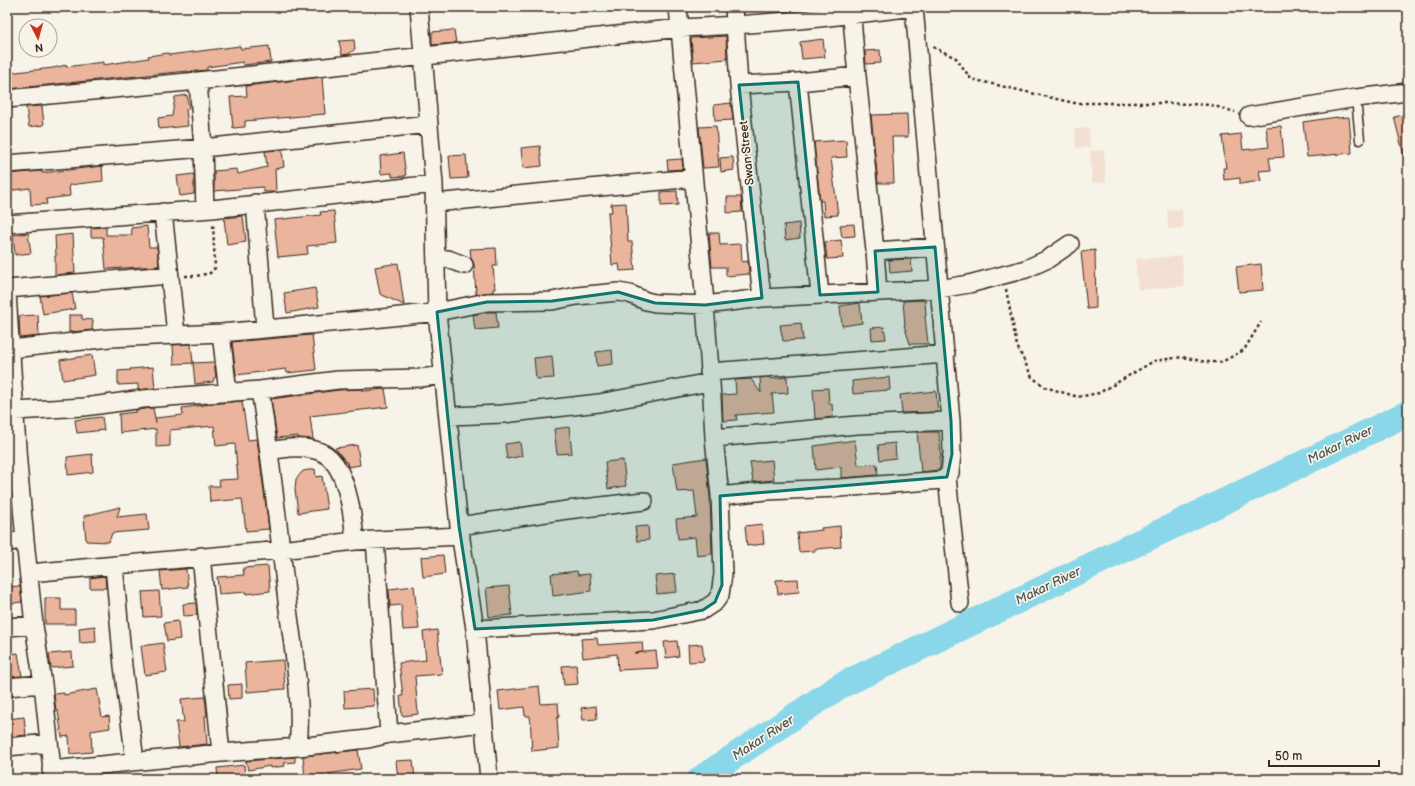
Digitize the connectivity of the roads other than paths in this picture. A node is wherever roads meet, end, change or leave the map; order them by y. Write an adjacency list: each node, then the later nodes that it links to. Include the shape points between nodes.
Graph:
1 (419, 7): 8 (street)
2 (678, 7): 7 (street)
3 (734, 7): 6 (street, Swan Street)
4 (914, 7): 5 (street); 29 (street)
5 (852, 11): 6 (street); 9 (street)
6 (736, 26): 7 (street); 12 (street, Swan Street)
7 (680, 28): 8 (street); 21 (street)
8 (423, 56): 10 (street); 17 (street)
9 (857, 76): 11 (street); 30 (street)
10 (198, 81): 15 (street); 19 (street)
11 (798, 82): 12 (street); 38 (street)
12 (740, 85): 39 (street, Swan Street)
13 (1408, 92): 14 (street)
14 (1356, 98): 16 (street); 18 (lane)
15 (7, 99)
16 (1249, 116)
17 (429, 124): 19 (street); 22 (street)
18 (1360, 140)
19 (203, 148): 20 (street); 25 (street)
20 (7, 164)
21 (693, 178): 23 (street); 40 (street)
22 (434, 184): 23 (street); 24 (street)
23 (434, 203): 31 (street)
24 (255, 204): 25 (street); 43 (street)
25 (209, 209): 26 (street)
26 (163, 212): 27 (street); 33 (street)
27 (7, 224)
28 (1070, 244): 35 (street, via 1048,259 1026,269)
29 (935, 247): 30 (street); 35 (street)
30 (875, 251): 36 (street)
31 (436, 260): 32 (street, via 448,259); 41 (street)
32 (464, 265)
33 (169, 275): 34 (street); 45 (street)
34 (7, 289)
35 (939, 289): 36 (street); 47 (street)
36 (878, 292): 38 (street)
37 (7, 293): 42 (street)
38 (820, 295): 39 (street)
39 (762, 298): 40 (street)
40 (705, 304): 41 (street, via 655,303 618,292 552,301 487,302); 49 (street)
41 (438, 312): 43 (street); 48 (street)
42 (8, 320): 46 (street)
43 (266, 328): 44 (street)
44 (221, 333): 45 (street); 51 (street)
45 (176, 334): 46 (street)
46 (11, 349): 52 (street)
47 (946, 354): 49 (street); 54 (street)
48 (444, 375): 50 (street, via 338,380); 53 (street)
49 (710, 377): 53 (street, via 599,403 503,414); 55 (street)
50 (260, 390): 51 (street); 56 (street)
51 (228, 393): 52 (street, via 68,409)
52 (12, 404): 57 (street)
53 (449, 416): 61 (street)
54 (951, 421): 55 (street, via 857,425); 58 (street, via 952,454 950,473)
55 (714, 438): 59 (street)
56 (269, 450): 63 (street, via 288,447 308,449 322,453 332,460 351,503); 66 (street)
57 (13, 464): 62 (street)
58 (947, 477): 59 (street, via 943,480); 70 (street)
59 (720, 496): 73 (street, via 722,585 715,602 703,610 653,620)
60 (644, 501): 61 (street, via 600,506)
61 (460, 531): 64 (street); 73 (street)
62 (26, 540): 65 (street); 69 (street)
63 (355, 540): 64 (street); 66 (street)
64 (375, 540): 77 (street)
65 (7, 542)
66 (281, 550): 67 (street); 80 (street, via 300,720)
67 (201, 556): 68 (street); 81 (street)
68 (114, 565): 69 (street); 82 (street)
69 (29, 573): 71 (street)
70 (960, 603)
71 (34, 624): 72 (street); 74 (street)
72 (7, 627)
73 (475, 629): 76 (street)
74 (43, 684): 75 (street); 78 (street)
75 (7, 687)
76 (483, 723): 77 (street); 84 (street)
77 (389, 734): 80 (street)
78 (49, 743): 79 (street); 83 (street)
79 (7, 747)
80 (298, 747): 81 (street)
81 (220, 753): 82 (street)
82 (135, 761): 83 (street)
83 (52, 774)
84 (488, 779)

